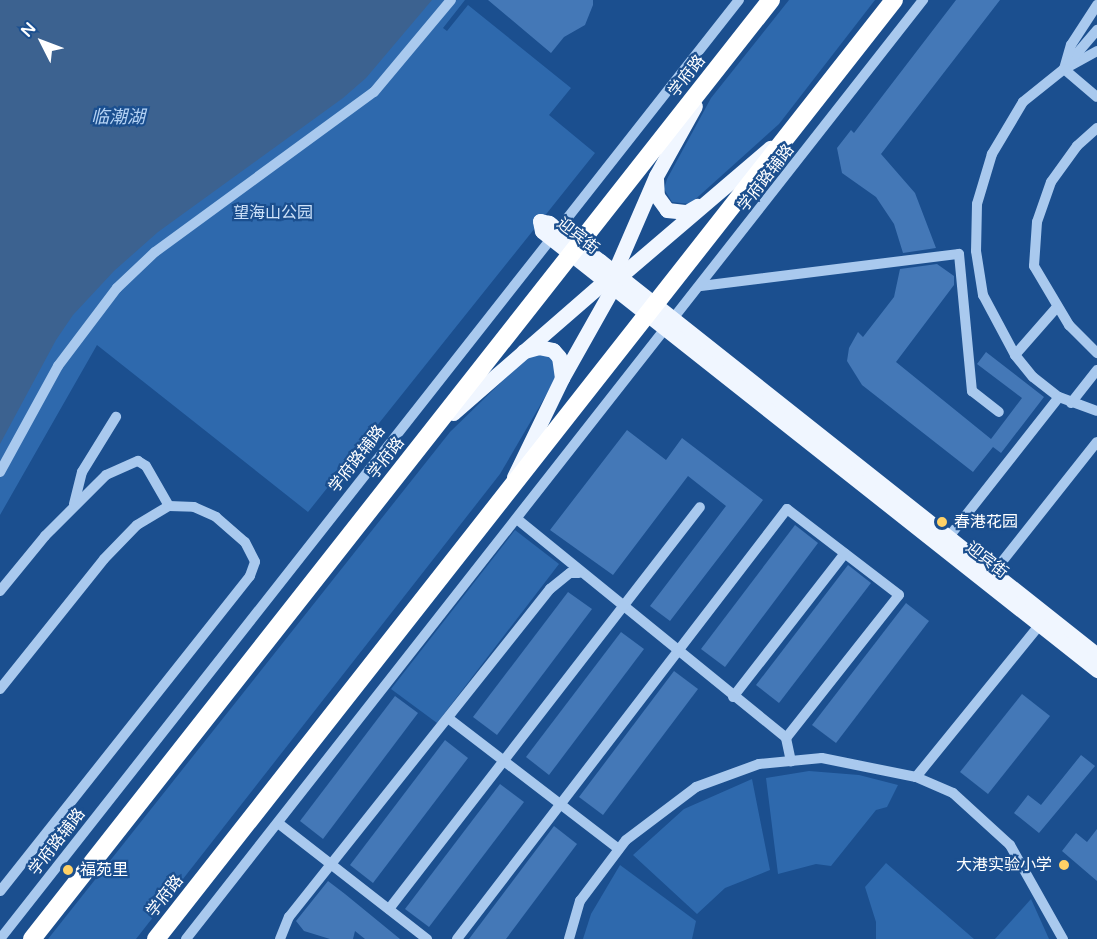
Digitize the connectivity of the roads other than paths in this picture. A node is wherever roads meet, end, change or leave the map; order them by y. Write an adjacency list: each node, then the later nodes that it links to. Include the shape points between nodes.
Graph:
1 (450, 0): 35 (street, via 374,92 155,252 117,288 57,366)
2 (739, 0): 16 (street, 学府路辅路)
3 (771, 0): 10 (highway, 学府路)
4 (894, 0): 13 (highway, 学府路)
5 (922, 0): 19 (street, 学府路辅路)
6 (1097, 5): 9 (street, via 1071,45)
7 (1097, 30): 9 (street)
8 (1097, 51): 9 (street)
9 (1064, 69): 11 (street); 25 (street, via 1023,102 992,154 977,204 976,251 983,295)
10 (712, 74): 14 (main road); 17 (highway, 学府路)
11 (1097, 97)
12 (1097, 128): 20 (street, via 1077,146 1051,182 1037,222 1034,266)
13 (791, 131): 15 (main road); 21 (highway, 学府路)
14 (656, 176): 15 (main road, via 657,196 667,210 676,213 687,212); 18 (main road)
15 (717, 194): 18 (main road)
16 (556, 235): 17 (main road, 迎宾街); 64 (street, 学府路辅路)
17 (575, 250): 18 (main road, 迎宾街); 33 (highway, 学府路)
18 (613, 279): 21 (main road, 迎宾街); 23 (main road); 27 (main road)
19 (701, 285): 22 (street, 学府路辅路); 31 (street, via 958,254 972,392)
20 (1057, 307): 24 (street); 25 (street)
21 (651, 310): 22 (main road, 迎宾街); 36 (highway, 学府路)
22 (670, 325): 40 (street, 学府路辅路); 41 (main road, 迎宾街); 47 (main road, 迎宾街)
23 (519, 353): 27 (main road, via 539,347 553,350 559,357); 33 (main road)
24 (1097, 353)
25 (1015, 356): 28 (street, via 1033,377)
26 (1097, 370): 29 (street)
27 (562, 378): 36 (main road, via 538,421)
28 (1059, 397): 29 (street); 41 (street)
29 (1071, 403): 30 (street)
30 (1097, 411)
31 (999, 412)
32 (116, 417): 37 (street, via 82,472)
33 (429, 435): 65 (highway, 学府路)
34 (1097, 442): 44 (street)
35 (0, 472)
36 (510, 488): 66 (highway, 学府路)
37 (74, 505): 38 (street, via 106,475 138,461 146,466); 45 (street)
38 (169, 506): 51 (street, via 137,525 104,559); 62 (street, via 194,507 216,517 238,536 255,562 250,576)
39 (700, 507): 46 (street)
40 (517, 519): 43 (street, via 571,562); 59 (street, 学府路辅路)
41 (948, 538): 44 (main road, 迎宾街)
42 (845, 553): 48 (street, via 788,509); 52 (street); 54 (street, via 899,595)
43 (579, 573): 46 (street); 53 (street, via 570,573 550,589)
44 (993, 573): 47 (main road, 迎宾街)
45 (0, 591)
46 (623, 609): 48 (street); 55 (street)
47 (1043, 620): 49 (main road, 迎宾街); 50 (main road, 迎宾街); 57 (street)
48 (676, 652): 52 (street); 58 (street)
49 (1097, 655)
50 (1097, 670)
51 (0, 689)
52 (733, 697): 54 (street)
53 (448, 718): 55 (street); 61 (street)
54 (786, 738): 56 (street)
55 (504, 761): 58 (street); 63 (street)
56 (791, 761): 57 (street, via 822,758); 60 (street, via 759,764 696,787)
57 (916, 777): 72 (street, via 953,793 1010,845)
58 (560, 804): 60 (street); 70 (street)
59 (278, 823): 61 (street); 67 (street, 学府路辅路)
60 (619, 849): 71 (street, via 580,901)
61 (331, 865): 63 (street); 68 (street, via 289,917)
62 (0, 891)
63 (389, 909): 69 (street)
64 (0, 939)
65 (32, 939)
66 (156, 939)
67 (186, 939)
68 (282, 939)
69 (427, 939)
70 (457, 939)
71 (569, 939)
72 (1063, 939)

